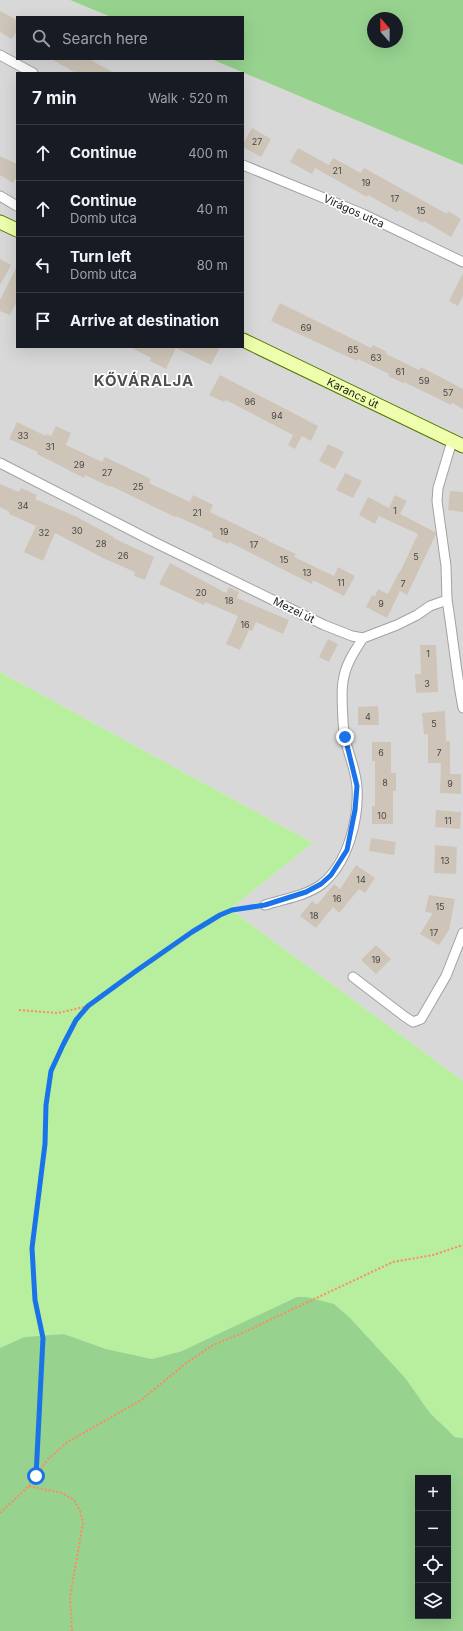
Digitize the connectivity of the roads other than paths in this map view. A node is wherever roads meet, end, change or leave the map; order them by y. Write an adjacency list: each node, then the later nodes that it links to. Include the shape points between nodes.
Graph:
1 (0, 55): 2 (street)
2 (32, 72)
3 (244, 165): 8 (street, Virágos utca, via 363,214)
4 (0, 196): 5 (street)
5 (16, 205)
6 (0, 222): 7 (main road)
7 (16, 230)
8 (463, 262)
9 (244, 340): 10 (main road, Karancs út)
10 (458, 444): 12 (street, via 438,488 437,501 446,566)
11 (0, 463): 13 (street, Mezei út, via 317,622)
12 (447, 600): 13 (street, via 430,606 397,625); 14 (street)
13 (363, 638): 15 (street, via 350,657 343,682 345,737 357,786 347,850 331,875 321,884 306,892)
14 (463, 708)
15 (265, 905)
16 (463, 933): 17 (street, via 446,976 421,1019 417,1021 413,1022 404,1016)
17 (353, 977)

